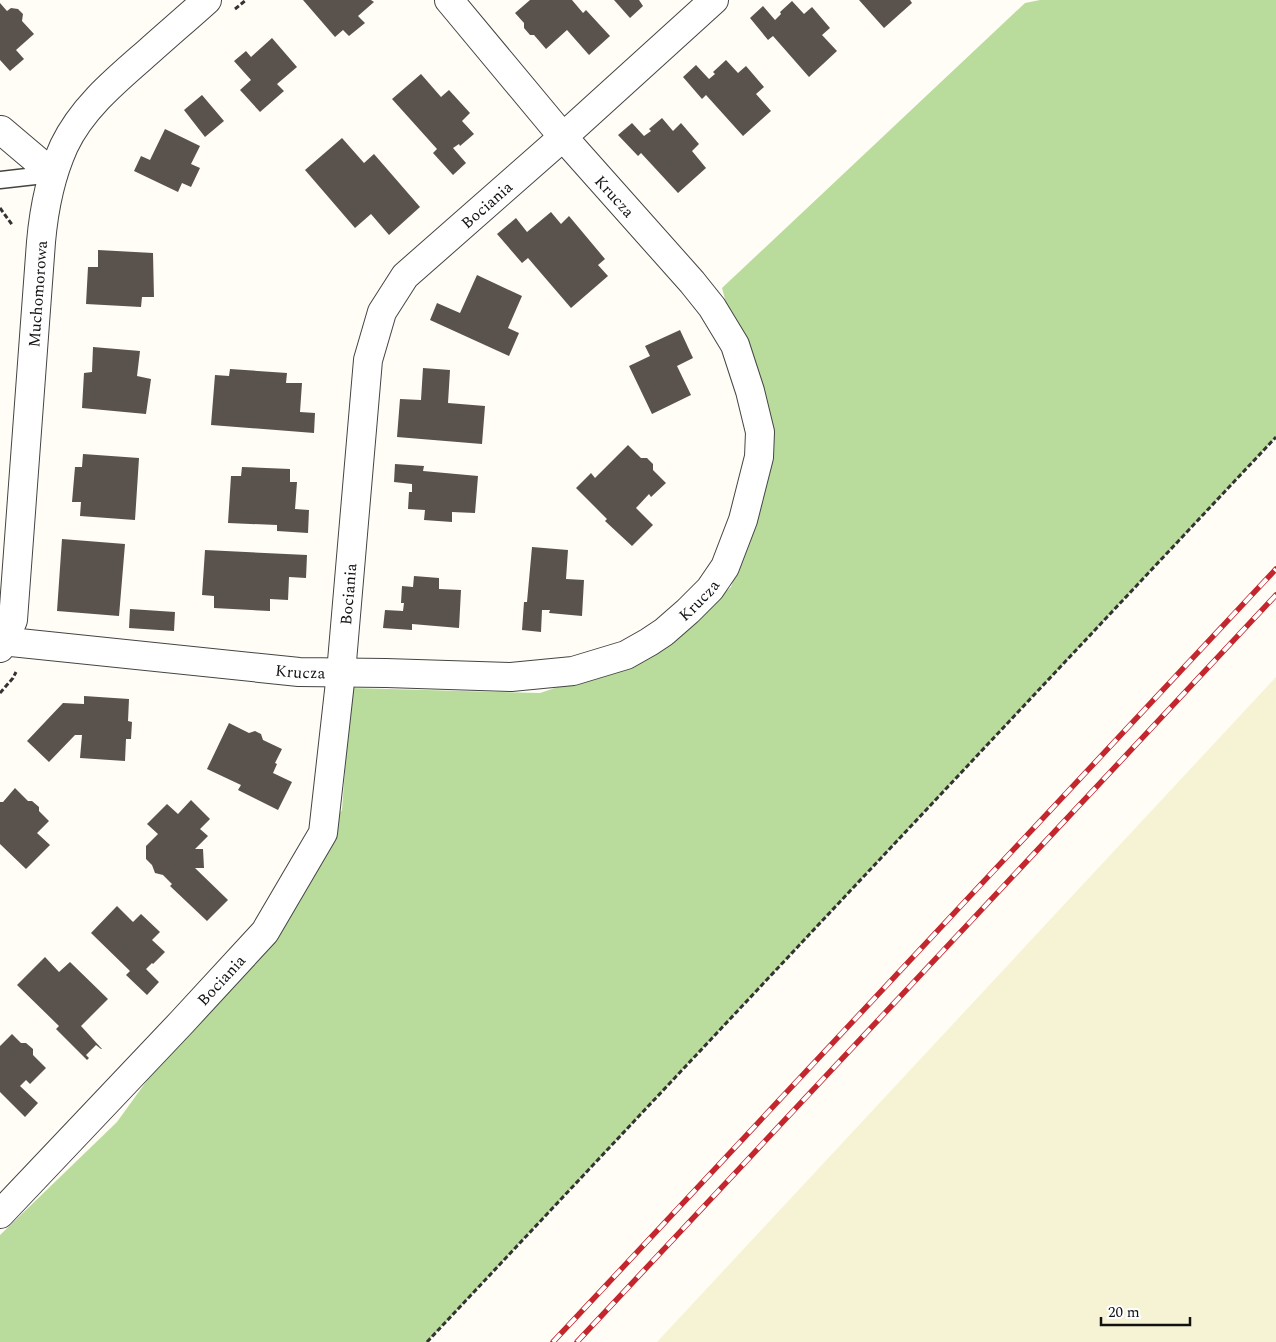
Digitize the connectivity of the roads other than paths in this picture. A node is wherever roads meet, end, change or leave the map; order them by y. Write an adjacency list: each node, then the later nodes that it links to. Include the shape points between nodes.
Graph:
1 (449, 0): 5 (street, Krucza)
2 (714, 0): 5 (street, Bociania)
3 (219, 6): 6 (street, Muchomorowa, via 115,80 84,114 65,145)
4 (0, 130): 6 (street)
5 (563, 137): 9 (street, Bociania, via 404,276 382,312 368,360); 9 (street, Krucza, via 712,306 735,345 760,432 759,457 743,520 725,567 710,588 664,632 626,655 574,671 511,677)
6 (53, 174): 7 (lane); 8 (street, Muchomorowa, via 44,210 41,242 13,620)
7 (0, 180)
8 (1, 644): 9 (street, Krucza, via 31,644 299,672)
9 (342, 673): 10 (street, Bociania, via 323,833 264,932)
10 (0, 1214)

